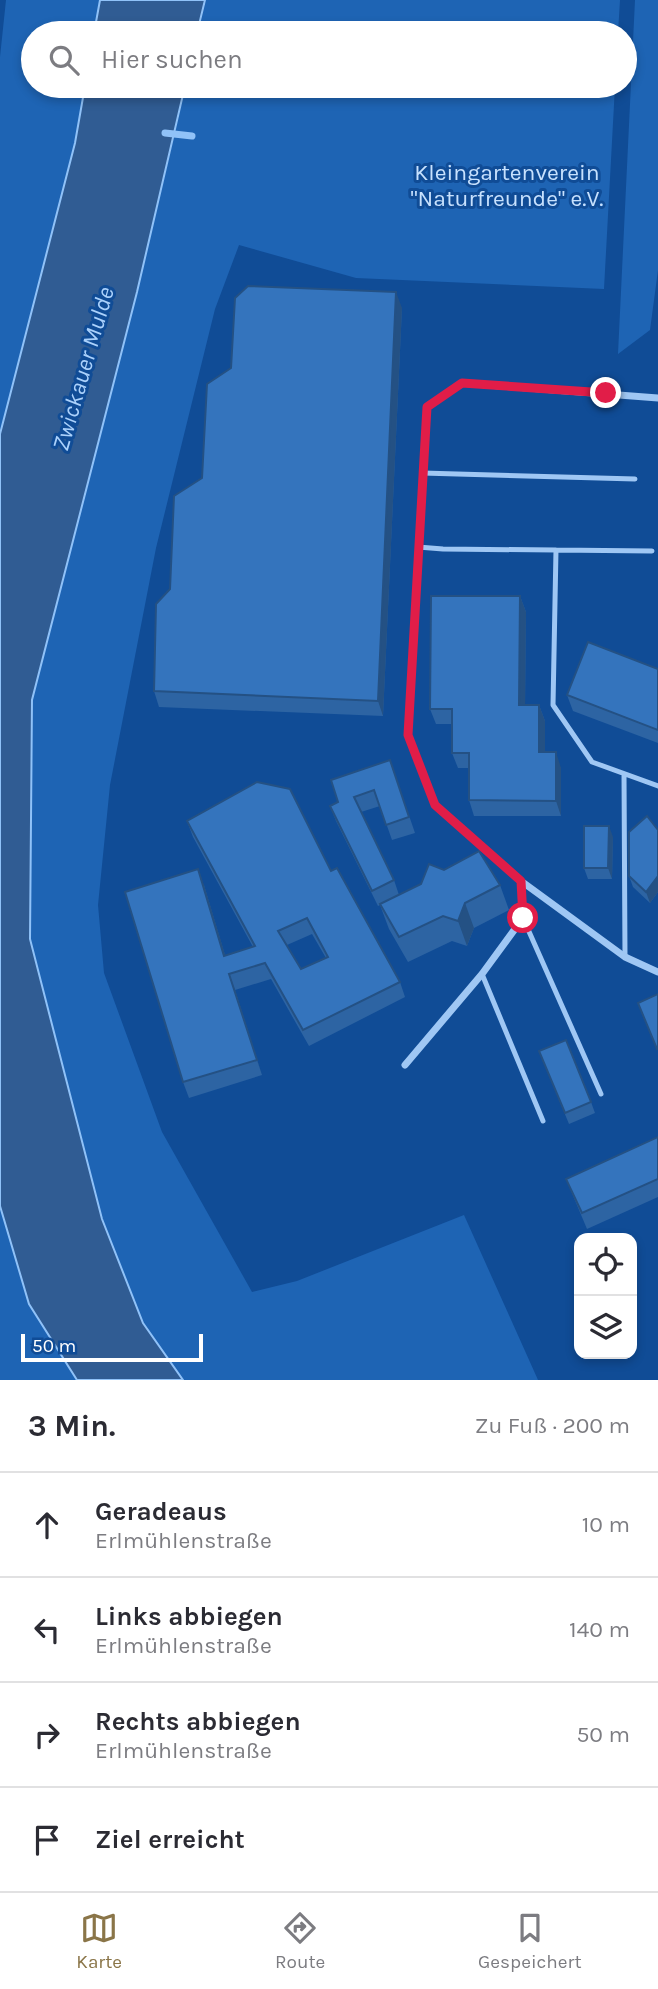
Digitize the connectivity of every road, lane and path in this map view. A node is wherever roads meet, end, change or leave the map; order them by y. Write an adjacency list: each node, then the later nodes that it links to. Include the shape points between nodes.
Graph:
1 (658, 398): 2 (street, via 462,383 427,407)
2 (422, 472): 3 (lane); 4 (street)
3 (635, 479)
4 (418, 547): 5 (lane); 9 (street, via 408,735 435,805)
5 (556, 550): 6 (lane); 7 (lane, via 553,705 592,762)
6 (652, 551)
7 (624, 774): 8 (lane); 11 (lane)
8 (658, 786)
9 (521, 881): 10 (street); 11 (street)
10 (523, 918): 13 (street); 15 (lane)
11 (625, 957): 12 (street)
12 (658, 972)
13 (482, 974): 14 (street); 16 (lane)
14 (405, 1065)
15 (601, 1094)
16 (543, 1121)

